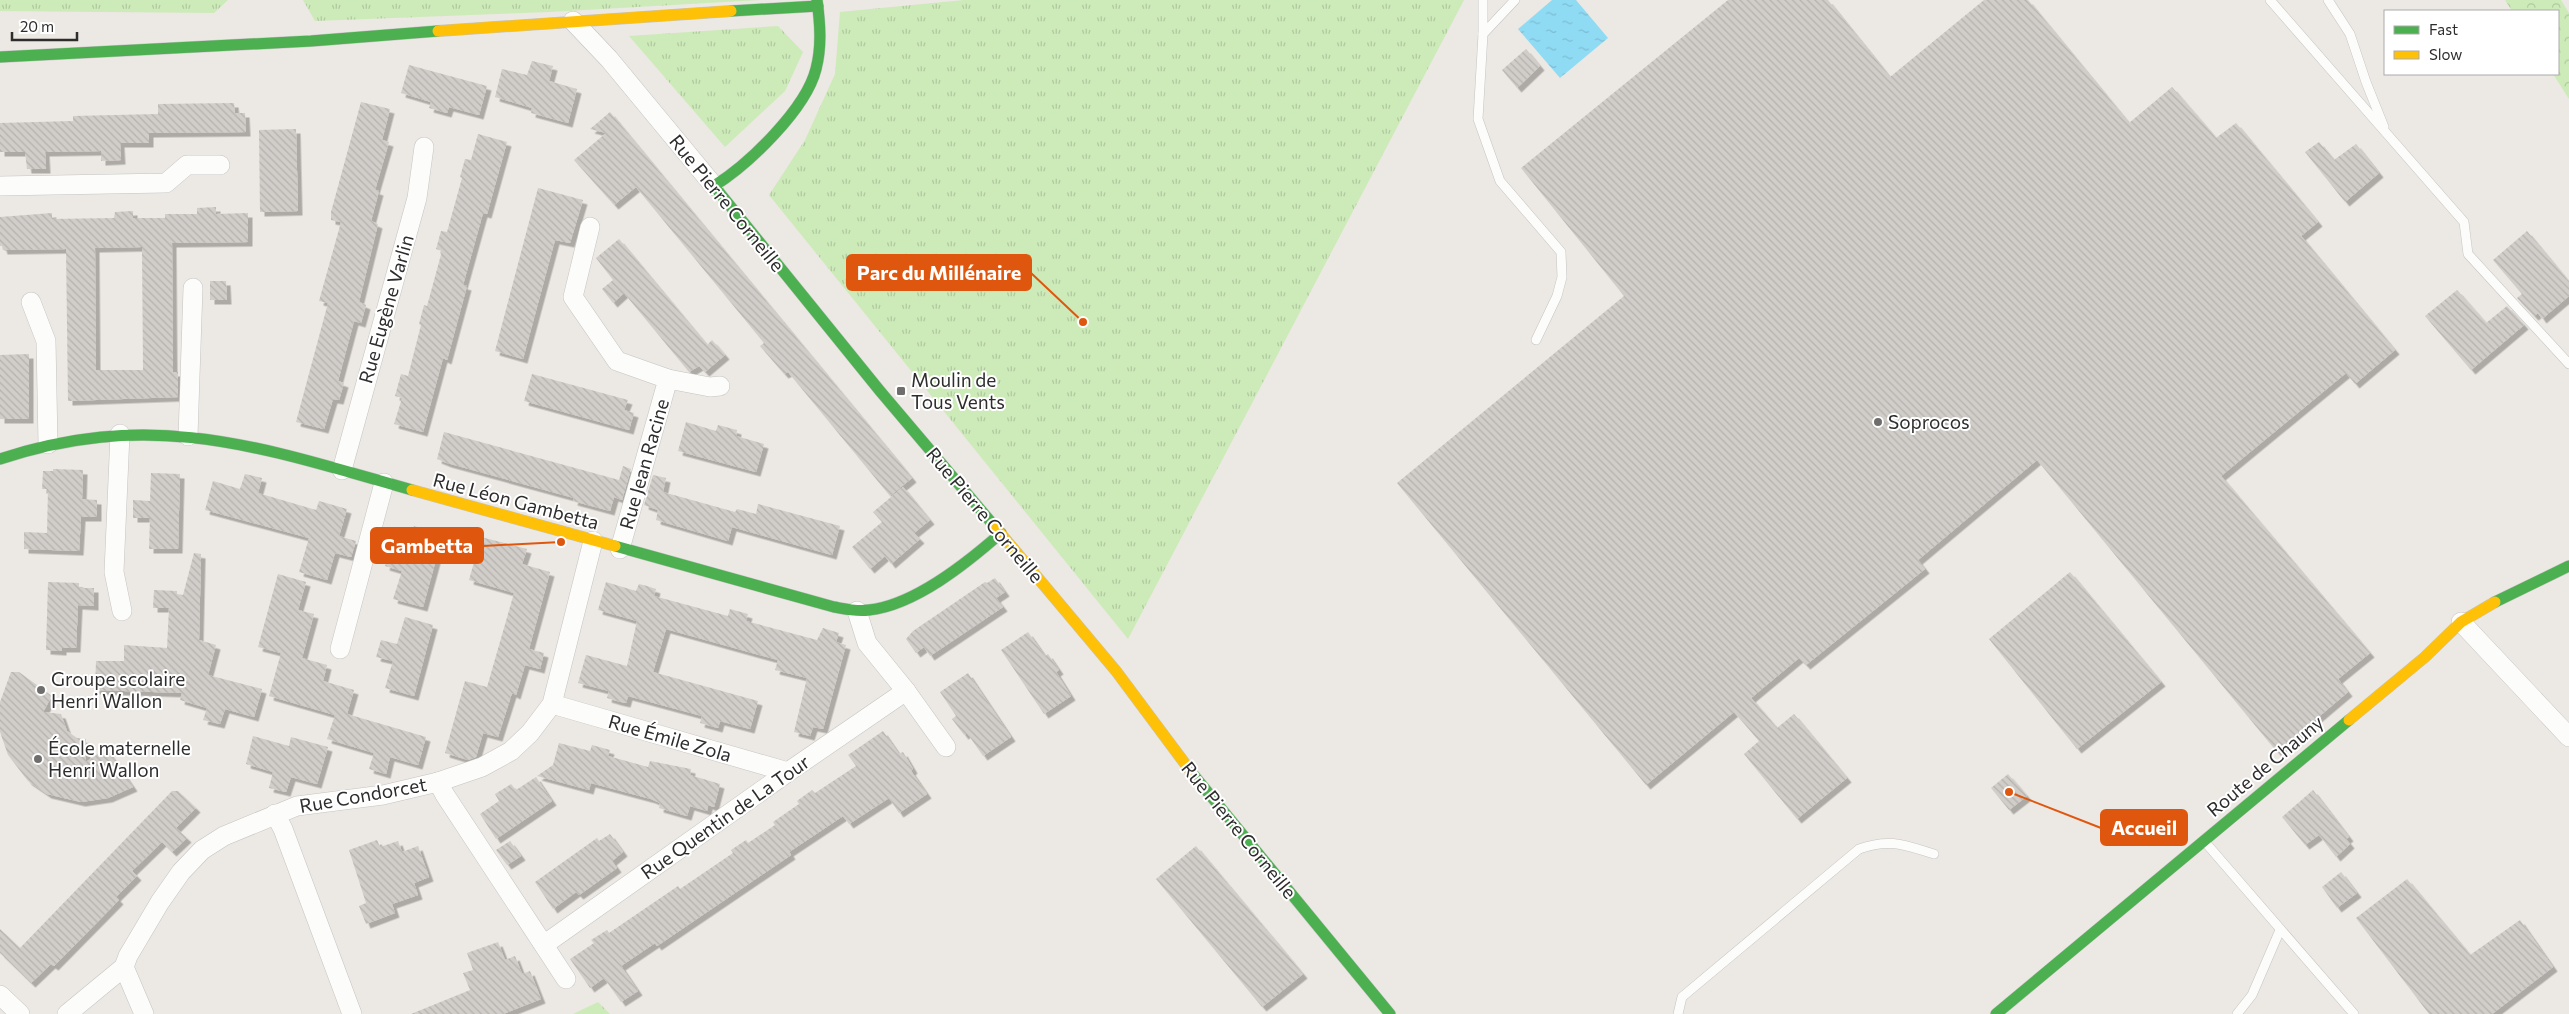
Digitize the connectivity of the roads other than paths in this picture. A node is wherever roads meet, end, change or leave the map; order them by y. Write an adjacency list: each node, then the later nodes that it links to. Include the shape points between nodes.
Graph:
1 (1483, 0): 7 (lane)
2 (1516, 0): 7 (lane)
3 (2270, 0): 9 (lane)
4 (2328, 0): 9 (lane, via 2350,34)
5 (818, 3): 6 (street); 13 (street, via 820,51 812,82 795,112)
6 (573, 21): 8 (street, via 311,41); 13 (street, Rue Pierre Corneille)
7 (1483, 34): 17 (lane, via 1478,119 1500,182 1561,252 1562,277 1558,296)
8 (0, 57)
9 (2387, 134): 18 (lane, via 2464,222 2468,254)
10 (424, 147): 25 (street, Rue Eugène Varlin, via 417,198)
11 (220, 165): 12 (street, via 187,165 166,183)
12 (0, 186)
13 (714, 186): 27 (street, Rue Pierre Corneille)
14 (590, 228): 19 (street, Rue Jean Racine, via 573,297 617,361)
15 (192, 288): 22 (street)
16 (30, 302): 23 (street, via 46,341)
17 (1536, 340)
18 (2569, 364)
19 (668, 379): 20 (street, Rue Jean Racine); 29 (street, Rue Jean Racine)
20 (720, 386)
21 (120, 434): 22 (street, Rue Léon Gambetta); 23 (street, Rue Léon Gambetta, via 86,436); 31 (street, via 114,572)
22 (188, 436): 25 (street, Rue Léon Gambetta, via 224,441)
23 (48, 444): 24 (street, Rue Léon Gambetta)
24 (0, 458)
25 (342, 470): 26 (street, Rue Léon Gambetta)
26 (384, 483): 28 (street, Rue Léon Gambetta); 34 (street)
27 (1000, 533): 32 (street, Rue Léon Gambetta, via 902,602); 53 (street, Rue Pierre Corneille, via 1116,671 1200,782)
28 (593, 541): 29 (street, Rue Léon Gambetta); 36 (street, Rue Condorcet)
29 (620, 549): 32 (street, Rue Léon Gambetta)
30 (2569, 566): 33 (street, Route de Chauny, via 2514,591)
31 (122, 611)
32 (857, 611): 35 (street, via 867,642)
33 (2461, 622): 37 (street); 42 (street, Route de Chauny, via 2425,656)
34 (340, 649)
35 (906, 691): 38 (street); 39 (street, Rue Quentin de La Tour)
36 (552, 704): 39 (street, Rue Émile Zola); 40 (street, Rue Condorcet, via 511,751 482,767)
37 (2569, 736)
38 (946, 747)
39 (788, 772): 45 (street, Rue Quentin de La Tour)
40 (438, 782): 41 (street, Rue Condorcet, via 383,795 297,806); 45 (street)
41 (275, 814): 46 (street, Rue Condorcet, via 224,836 202,850 181,872 160,902); 52 (street)
42 (2203, 840): 44 (lane); 55 (street, Route de Chauny)
43 (1934, 854): 54 (lane, via 1896,842 1878,842 1859,849 1682,997)
44 (2280, 930): 56 (lane, via 2252,995); 57 (lane)
45 (545, 944): 47 (street)
46 (124, 967): 50 (street, Rue Condorcet); 51 (street)
47 (566, 979)
48 (0, 995): 49 (street)
49 (20, 1014)
50 (67, 1014)
51 (144, 1014)
52 (352, 1014)
53 (1390, 1014)
54 (1678, 1014)
55 (1996, 1014)
56 (2237, 1014)
57 (2354, 1014)

